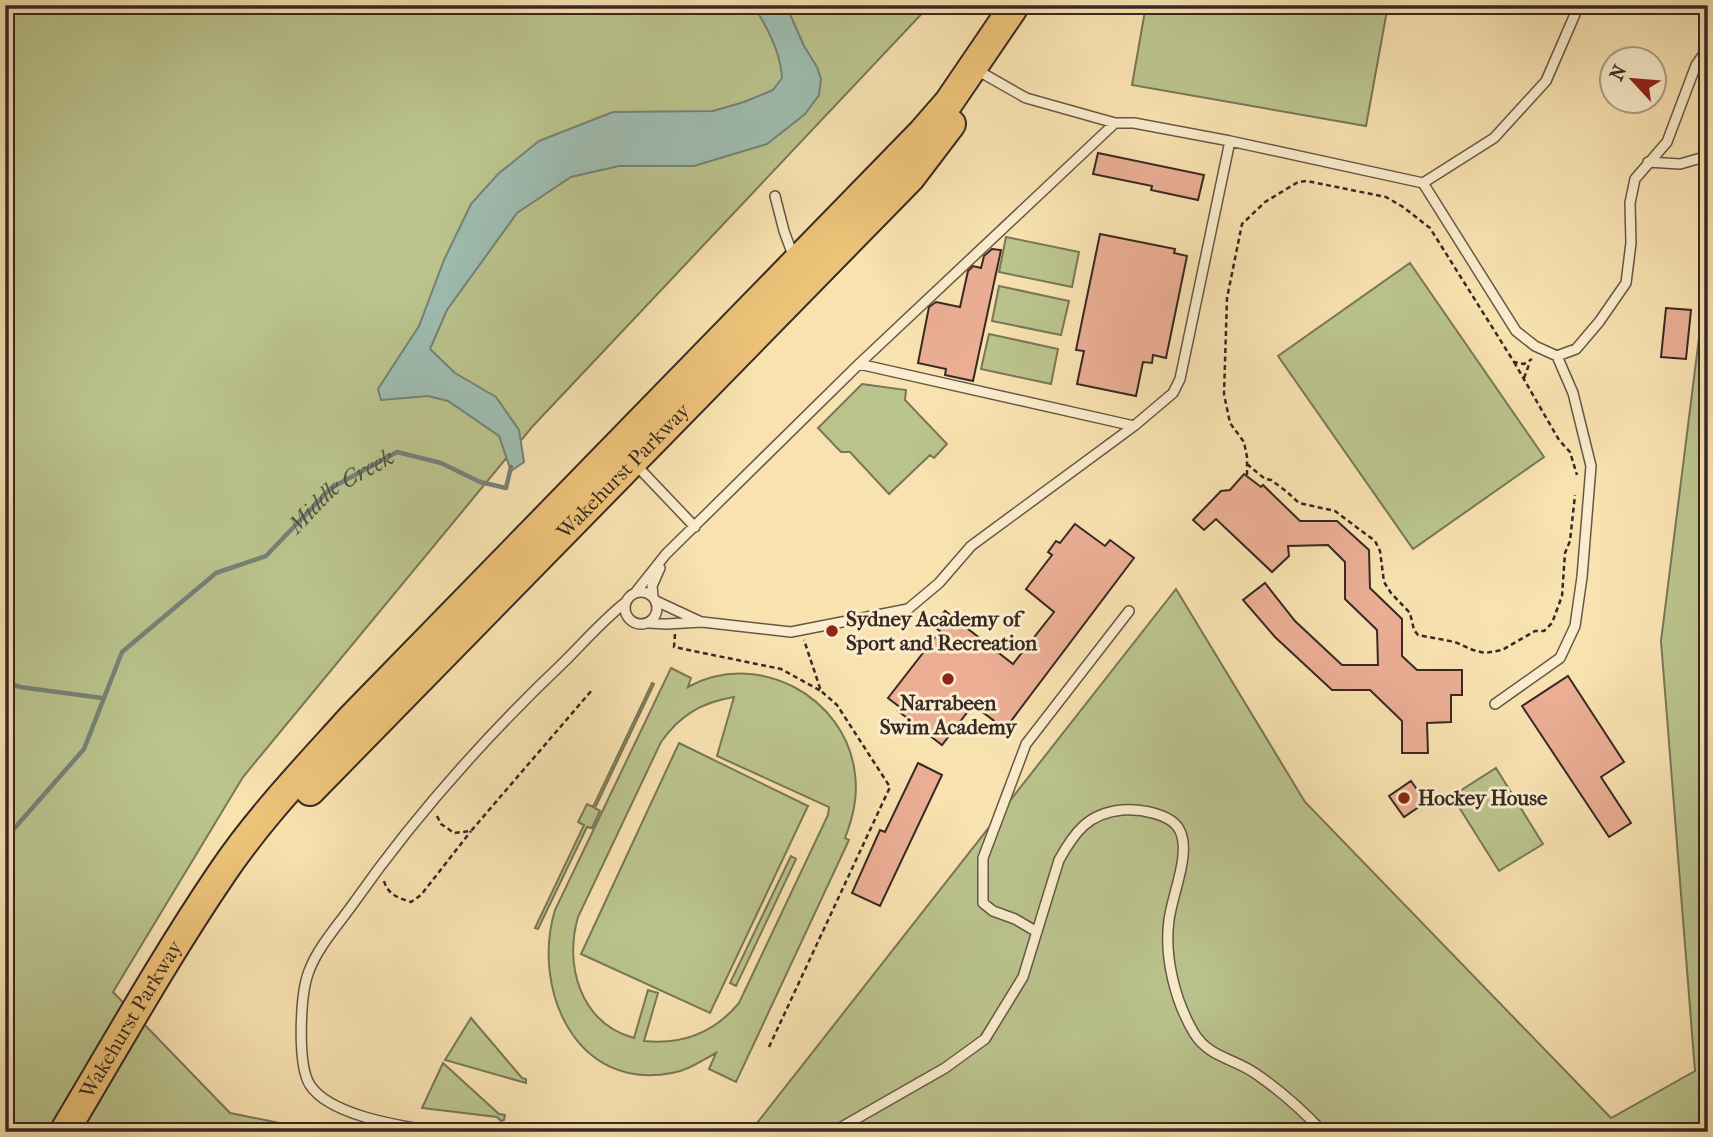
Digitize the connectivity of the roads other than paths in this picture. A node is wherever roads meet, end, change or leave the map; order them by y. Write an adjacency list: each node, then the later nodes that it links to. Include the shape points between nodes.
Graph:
1 (1579, 5): 9 (lane, via 1546,81 1494,138)
2 (1014, 7): 4 (main road, Wakehurst Parkway, via 1003,40)
3 (1708, 48): 8 (lane, via 1696,65 1667,142)
4 (979, 72): 5 (lane, via 1026,98); 11 (main road, Wakehurst Parkway); 15 (main road, Wakehurst Parkway, via 946,132 910,178)
5 (1115, 123): 6 (lane); 13 (lane)
6 (1230, 141): 9 (lane); 14 (lane, via 1180,379 1173,393)
7 (1708, 156): 8 (lane, via 1680,164)
8 (1648, 162): 12 (lane, via 1635,179 1630,203 1626,283 1576,349)
9 (1423, 183): 12 (lane, via 1516,331)
10 (775, 196): 11 (lane)
11 (796, 263): 25 (main road, Wakehurst Parkway, via 351,719 271,807)
12 (1557, 356): 24 (lane, via 1573,393 1591,466 1575,626 1560,658)
13 (859, 363): 14 (lane); 16 (lane)
14 (1134, 426): 23 (lane, via 971,546 923,599 908,609 791,632)
15 (634, 462): 16 (lane); 25 (main road, Wakehurst Parkway)
16 (695, 527): 17 (lane)
17 (666, 554): 18 (lane); 19 (lane, via 652,586)
18 (635, 593): 19 (lane); 20 (lane)
19 (654, 599): 22 (lane, via 657,611); 23 (lane)
20 (626, 602): 22 (lane, via 631,621); 28 (lane, via 476,752 383,862 309,970 300,1012 308,1083 322,1100 352,1112)
21 (1129, 611): 26 (lane, via 1026,744 983,858 983,903)
22 (649, 622): 23 (lane)
23 (702, 622)
24 (1495, 704)
25 (200, 908): 27 (main road, Wakehurst Parkway)
26 (1037, 932): 29 (lane, via 1023,977 985,1039 945,1068); 30 (lane, via 1059,860 1079,828 1122,810 1151,812 1168,820 1180,830 1184,850 1169,921 1169,952 1173,979 1193,1031 1209,1051 1259,1076)
27 (64, 1132)
28 (437, 1132)
29 (833, 1132)
30 (1323, 1132)

